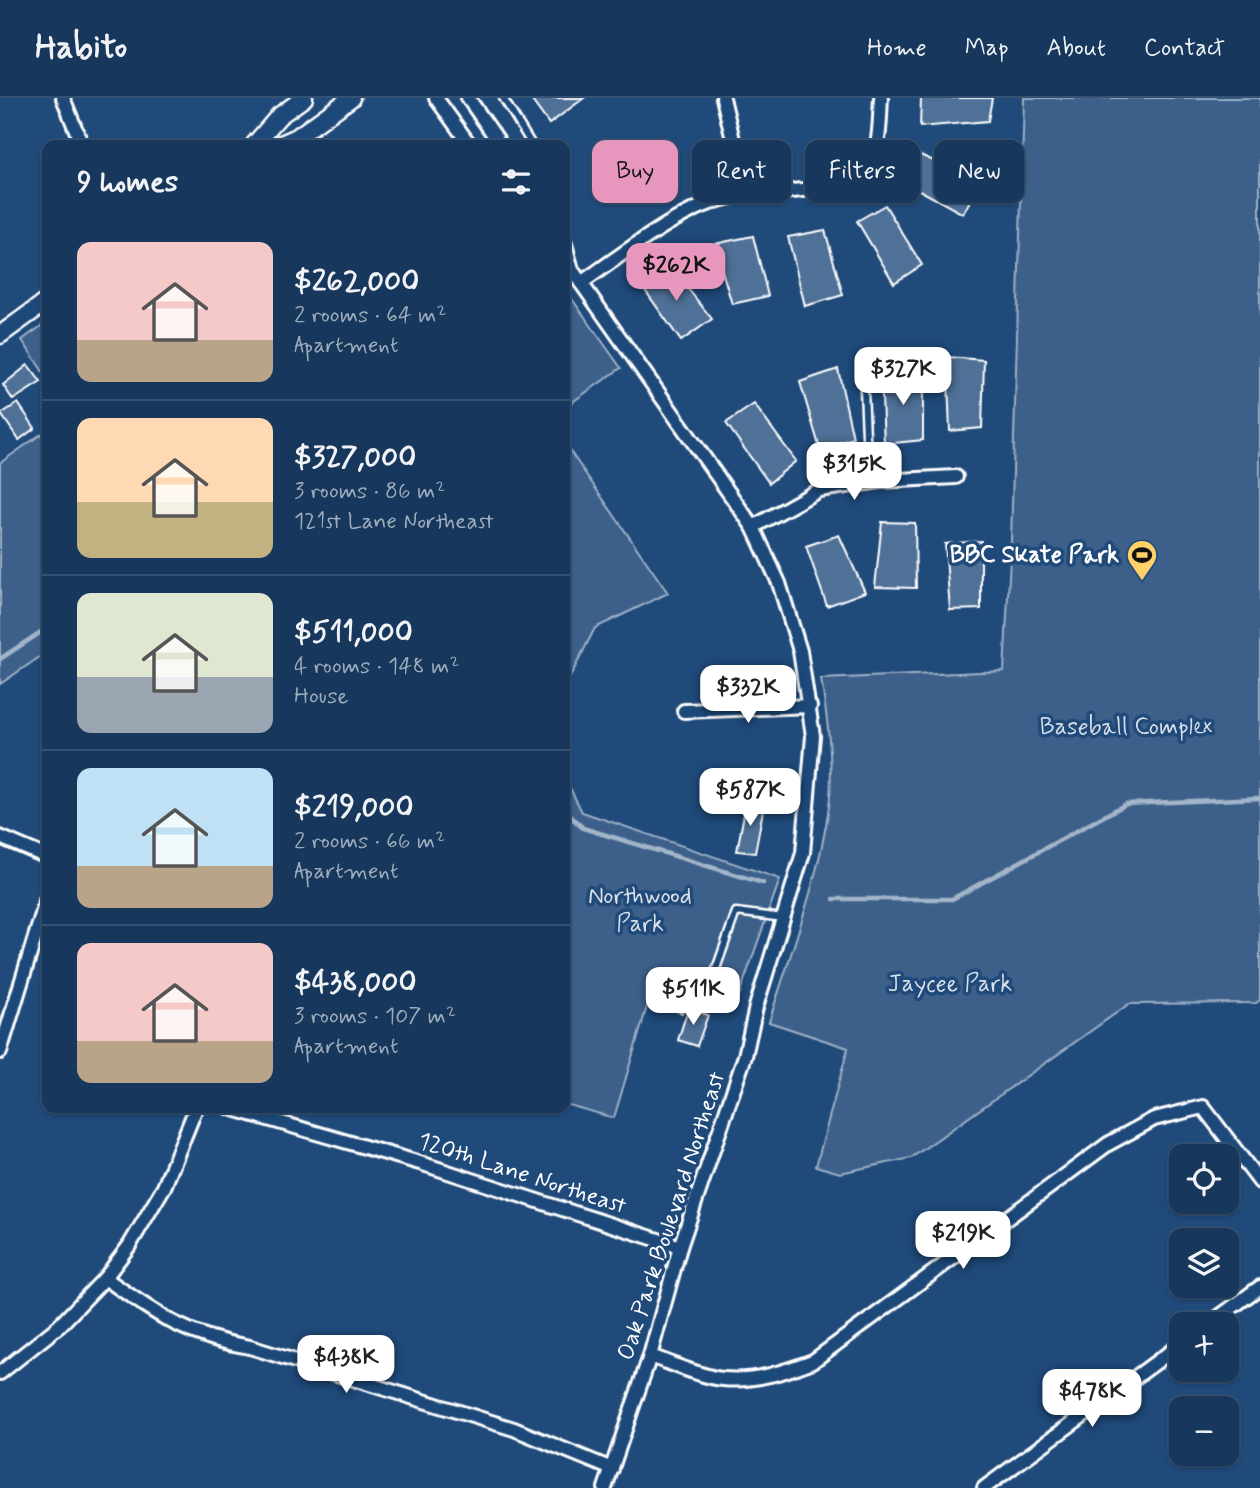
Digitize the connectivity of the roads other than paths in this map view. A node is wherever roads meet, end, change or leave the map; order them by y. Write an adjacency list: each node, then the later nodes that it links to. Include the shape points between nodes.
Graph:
1 (63, 98): 9 (street)
2 (304, 98): 10 (street, via 279,116)
3 (351, 98): 11 (street)
4 (436, 98): 12 (street)
5 (468, 98): 13 (street)
6 (503, 98): 14 (lane)
7 (723, 98): 15 (street)
8 (880, 98): 16 (street, via 876,155 863,173 852,181)
9 (80, 140)
10 (258, 140)
11 (290, 140)
12 (466, 140)
13 (498, 140)
14 (529, 140)
15 (733, 140)
16 (791, 190)
17 (716, 203): 19 (street, via 670,222)
18 (570, 272): 19 (street, Oak Park Boulevard Northeast)
19 (581, 284): 25 (street, Oak Park Boulevard Northeast)
20 (42, 305): 21 (street)
21 (0, 335)
22 (864, 389): 24 (lane)
23 (956, 477): 24 (street)
24 (868, 483): 25 (street, via 819,490)
25 (753, 527): 26 (street, Oak Park Boulevard Northeast, via 781,590 800,651)
26 (810, 706): 27 (street); 31 (street, Oak Park Boulevard Northeast, via 813,736 803,853)
27 (684, 711)
28 (0, 837): 29 (street)
29 (42, 855)
30 (42, 914): 33 (street)
31 (783, 918): 32 (lane, via 736,912); 37 (street, Oak Park Boulevard Northeast, via 745,1056)
32 (716, 969)
33 (0, 1052)
34 (194, 1113): 38 (street, via 163,1187)
35 (247, 1113): 37 (street, 120th Lane Northeast)
36 (1260, 1182): 42 (street, via 1203,1107 1154,1119 1108,1144 813,1361 774,1375 720,1379)
37 (680, 1247): 42 (street, Oak Park Boulevard Northeast)
38 (105, 1278): 43 (street, via 59,1326); 44 (street, via 191,1333 514,1429)
39 (1260, 1287): 40 (street)
40 (1226, 1312)
41 (1169, 1353): 46 (street)
42 (650, 1356): 44 (street, Oak Park Boulevard Northeast)
43 (0, 1373)
44 (612, 1469): 45 (street, Oak Park Boulevard Northeast)
45 (605, 1488)
46 (984, 1488)

